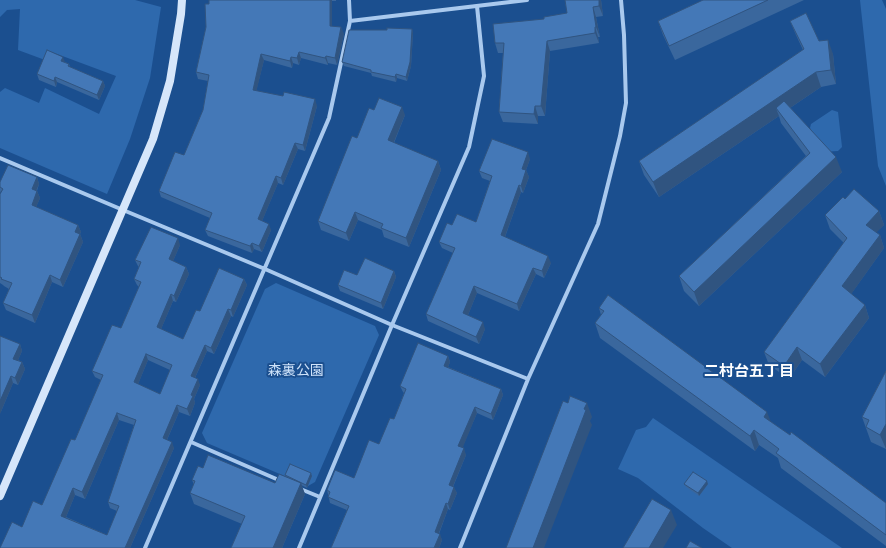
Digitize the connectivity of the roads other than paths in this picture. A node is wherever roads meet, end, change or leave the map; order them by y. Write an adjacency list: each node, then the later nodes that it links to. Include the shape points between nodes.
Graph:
1 (182, 0): 8 (street, via 170,81 153,139)
2 (349, 0): 6 (street)
3 (527, 0): 5 (street)
4 (621, 0): 11 (street, via 626,103 608,189 598,224)
5 (477, 6): 6 (street); 10 (street, via 484,76 469,147)
6 (350, 21): 9 (street, via 329,118)
7 (0, 158): 8 (street)
8 (123, 210): 9 (street); 15 (street)
9 (264, 269): 10 (street); 12 (street)
10 (392, 325): 11 (street); 16 (street)
11 (528, 379): 19 (street)
12 (191, 442): 13 (street); 17 (street)
13 (284, 482)
14 (291, 485): 16 (street)
15 (0, 496)
16 (320, 497): 18 (street)
17 (145, 548)
18 (299, 548)
19 (460, 548)

